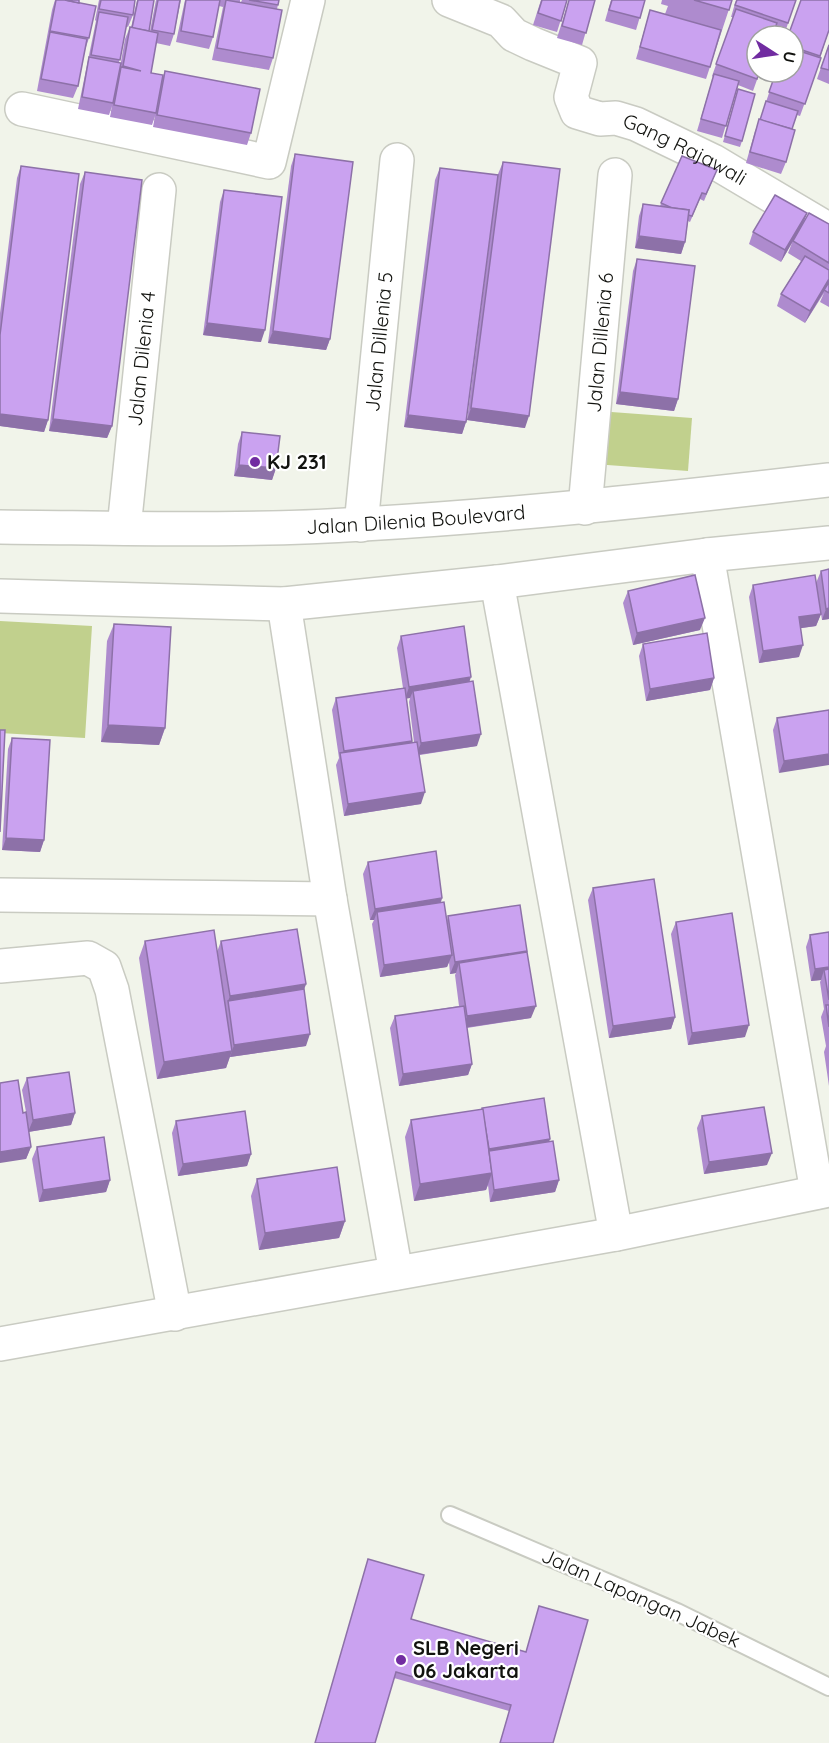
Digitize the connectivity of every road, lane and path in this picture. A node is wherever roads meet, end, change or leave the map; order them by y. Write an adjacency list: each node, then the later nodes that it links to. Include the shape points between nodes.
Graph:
1 (308, 0): 3 (street, via 268,162)
2 (449, 0): 7 (street, Gang Rajawali, via 501,21 514,35 580,63 571,97 577,112 636,124 713,161)
3 (22, 109)
4 (397, 160): 10 (street, Jalan Dillenia 5)
5 (615, 175): 9 (street, Jalan Dillenia 6)
6 (159, 190): 12 (street, Jalan Dilenia 4)
7 (829, 230)
8 (829, 480): 9 (street, Jalan Dilenia Boulevard)
9 (585, 508): 10 (street, Jalan Dilenia Boulevard)
10 (361, 525): 12 (street, Jalan Dilenia Boulevard)
11 (0, 527): 12 (street, Jalan Dilenia Boulevard)
12 (124, 528)
13 (829, 543): 14 (street)
14 (707, 555): 15 (street); 21 (street)
15 (497, 582): 17 (street); 22 (street)
16 (0, 596): 17 (street)
17 (284, 604): 19 (street)
18 (0, 895): 19 (street)
19 (330, 899): 23 (street)
20 (0, 966): 24 (street, via 88,958 104,967 112,990)
21 (823, 1191): 22 (street)
22 (616, 1234): 23 (street)
23 (396, 1273): 24 (street)
24 (175, 1314): 25 (street)
25 (0, 1344)
26 (450, 1515): 27 (lane, Jalan Lapangan Jabek, via 677,1612)
27 (829, 1687)

